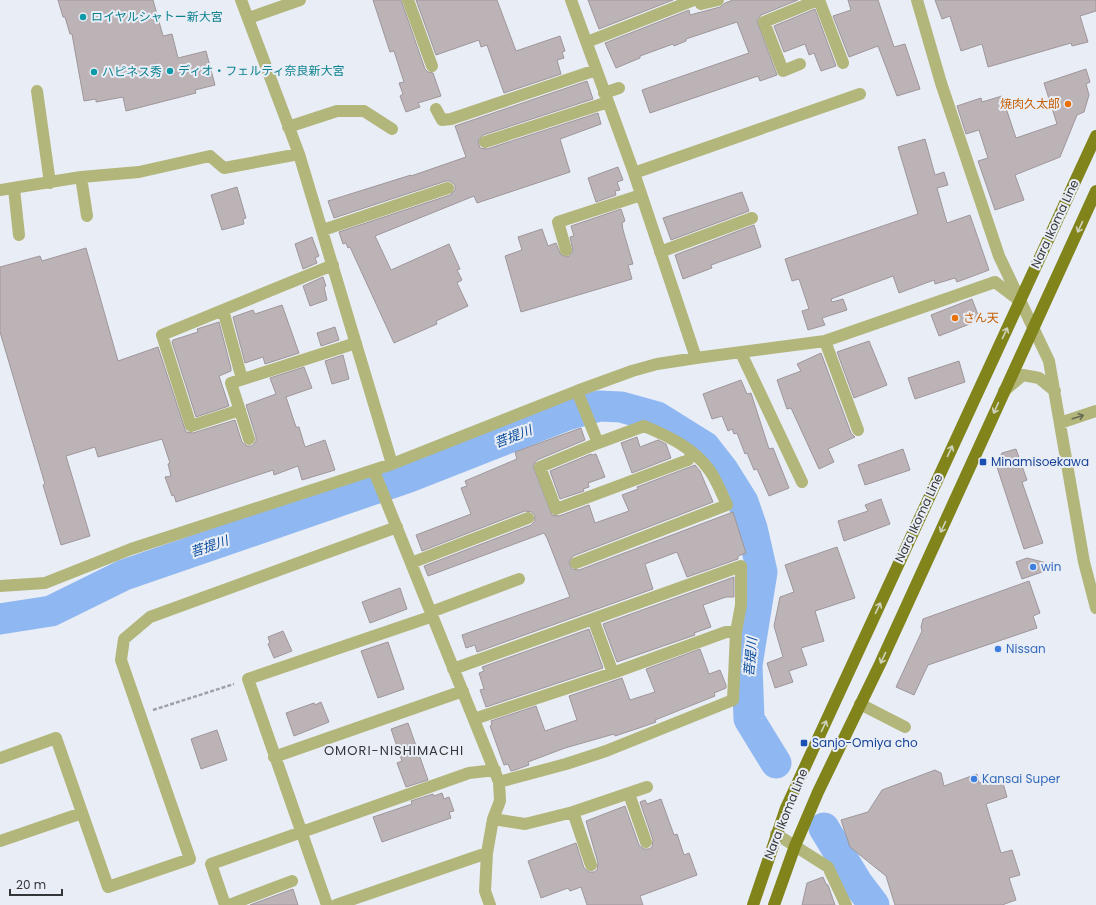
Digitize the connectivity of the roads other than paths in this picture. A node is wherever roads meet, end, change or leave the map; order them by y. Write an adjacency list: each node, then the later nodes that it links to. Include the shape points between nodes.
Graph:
1 (242, 0): 10 (street)
2 (300, 0): 10 (street)
3 (408, 0): 14 (street)
4 (571, 0): 11 (street)
5 (694, 0): 11 (street)
6 (700, 0): 7 (street, via 701,4)
7 (718, 0)
8 (818, 0): 12 (street); 13 (street, via 764,22 783,71)
9 (916, 0): 41 (street, via 997,249)
10 (249, 18): 21 (street)
11 (587, 42): 15 (street)
12 (843, 63)
13 (800, 64)
14 (432, 66)
15 (596, 70): 19 (street); 20 (street, via 451,119 442,120)
16 (619, 88): 19 (street)
17 (37, 91): 28 (street)
18 (860, 94): 26 (street)
19 (606, 97): 24 (street); 26 (street)
20 (436, 109)
21 (288, 127): 22 (street, via 338,112 364,111); 25 (street)
22 (392, 128)
23 (1096, 136): 41 (main road, Nara Ikoma Line)
24 (485, 142)
25 (299, 154): 27 (street, via 224,168 210,156 176,167); 36 (street)
26 (634, 173): 32 (street)
27 (80, 177): 28 (street); 34 (street)
28 (50, 183): 30 (street)
29 (448, 188): 36 (street)
30 (14, 189): 31 (street); 37 (street)
31 (0, 190)
32 (641, 195): 38 (street, via 558,222); 39 (street)
33 (1095, 196): 43 (main road, Nara Ikoma Line, one-way to 43)
34 (87, 216)
35 (752, 218): 39 (street)
36 (323, 230): 40 (street)
37 (19, 235)
38 (566, 250)
39 (660, 252): 47 (street)
40 (333, 265): 42 (street); 45 (street)
41 (1020, 301): 43 (street); 44 (street, via 995,282); 88 (main road, Nara Ikoma Line, one-way to 41)
42 (223, 310): 48 (street); 52 (street, via 162,335 191,426)
43 (1034, 325): 49 (main road, Nara Ikoma Line); 50 (street, via 1049,360)
44 (825, 341): 46 (street); 55 (street)
45 (356, 343): 48 (street); 59 (street)
46 (741, 353): 47 (street); 61 (street)
47 (696, 358): 51 (street, via 632,371)
48 (242, 379): 52 (street, via 231,383)
49 (1004, 391): 50 (street, via 1024,375 1039,378); 75 (main road, Nara Ikoma Line, one-way to 75)
50 (1054, 391): 54 (street)
51 (578, 394): 57 (street); 59 (street)
52 (240, 410): 56 (street)
53 (1096, 412): 54 (street, one-way to 53)
54 (1060, 423): 68 (street, via 1084,562)
55 (858, 430)
56 (249, 439)
57 (598, 443): 58 (street, via 644,426 672,438); 58 (street, via 540,467 556,509 688,460)
58 (693, 453): 65 (street, via 710,471 727,505)
59 (392, 464): 60 (street)
60 (375, 474): 63 (street); 67 (street, via 131,549 45,582)
61 (802, 482)
62 (528, 518): 64 (street)
63 (397, 527): 64 (street); 85 (street, via 150,617 124,639 121,660 190,859 108,887)
64 (411, 563): 69 (street)
65 (576, 563)
66 (519, 579): 69 (street)
67 (2, 589)
68 (1096, 608)
69 (432, 614): 72 (street); 78 (street, via 248,679)
70 (594, 619): 71 (street, via 741,566 741,605); 72 (street); 73 (street)
71 (736, 632): 73 (street, via 726,632); 81 (street, via 733,700 606,751)
72 (453, 669): 74 (street)
73 (613, 673): 76 (street)
74 (463, 691): 76 (street); 78 (street)
75 (860, 704): 77 (street); 91 (main road, Nara Ikoma Line)
76 (474, 719): 80 (street)
77 (905, 726)
78 (274, 757): 87 (street)
79 (0, 758): 85 (street, via 56,738)
80 (495, 770): 81 (street); 87 (street, via 469,773)
81 (499, 782): 86 (street, via 500,801)
82 (647, 787): 83 (street)
83 (629, 794): 84 (street); 90 (street)
84 (573, 812): 86 (street, via 525,824); 93 (street)
85 (82, 813): 89 (street)
86 (493, 819): 92 (street)
87 (300, 832): 95 (street, via 211,864); 97 (street)
88 (776, 834): 91 (street); 100 (main road, Nara Ikoma Line)
89 (0, 841)
90 (646, 842)
91 (795, 846): 101 (main road, Nara Ikoma Line); 102 (street, via 828,868)
92 (487, 853): 98 (street); 99 (street, via 485,890)
93 (591, 865)
94 (292, 881): 96 (street)
95 (226, 905)
96 (229, 905)
97 (327, 905)
98 (336, 905)
99 (490, 905)
100 (753, 905)
101 (774, 905)
102 (846, 905)

